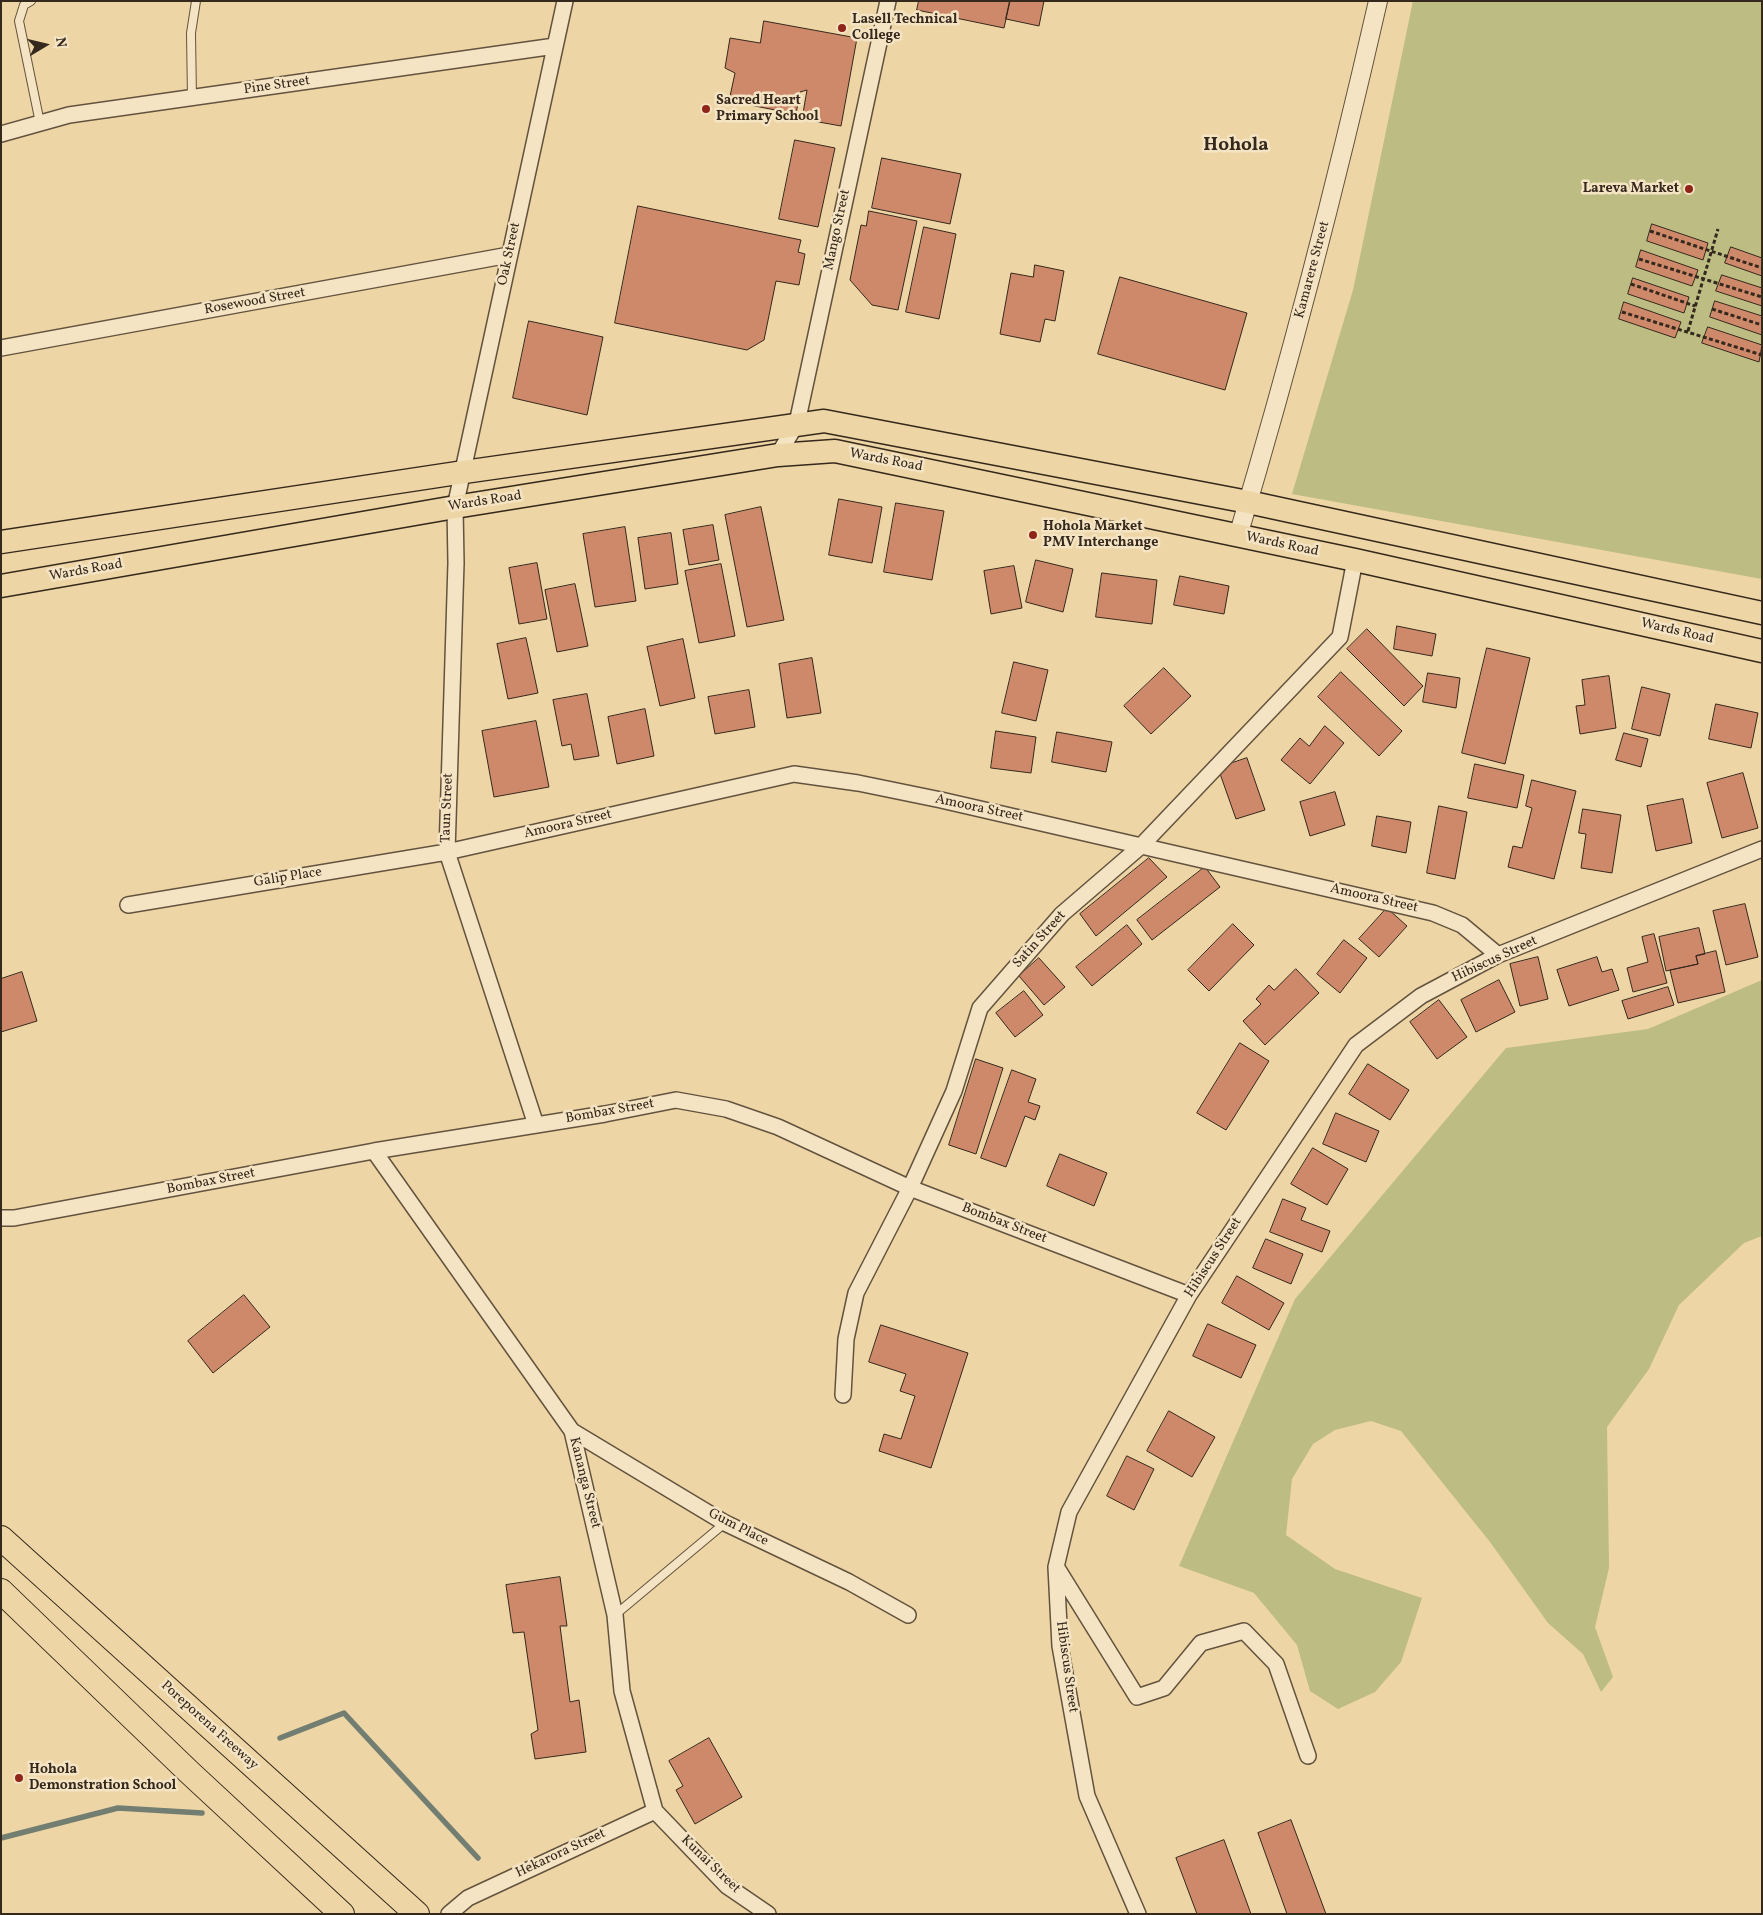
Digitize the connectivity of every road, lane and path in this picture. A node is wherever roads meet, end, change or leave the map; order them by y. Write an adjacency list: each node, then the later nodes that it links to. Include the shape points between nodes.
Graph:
1 (31, 1): 8 (lane, via 24,6 19,21)
2 (196, 1): 7 (lane, via 192,33)
3 (565, 1): 6 (street, Oak Street)
4 (888, 1): 26 (street, Mango Street)
5 (1378, 1): 29 (street, Kamarere Street, via 1312,270)
6 (555, 46): 7 (street, Pine Street); 13 (street, Oak Street)
7 (192, 98): 8 (street, Pine Street, via 69,115)
8 (40, 123): 9 (street, Pine Street)
9 (1, 134)
10 (1718, 229): 12 (path)
11 (1650, 231): 12 (path)
12 (1711, 252): 15 (path); 16 (path)
13 (509, 255): 24 (street, Rosewood Street); 28 (street, Oak Street)
14 (1638, 259): 16 (path)
15 (1762, 268)
16 (1703, 278): 18 (path); 19 (path)
17 (1631, 284): 19 (path)
18 (1762, 297)
19 (1695, 306): 23 (path)
20 (1712, 309): 22 (path)
21 (1622, 312): 23 (path)
22 (1762, 325)
23 (1688, 331): 25 (path)
24 (1, 348)
25 (1762, 356)
26 (797, 423): 27 (street, Mango Street); 28 (main road, Wards Road); 29 (main road, Wards Road, via 824,421 852,425)
27 (778, 455): 30 (main road, Wards Road); 31 (main road, Wards Road, via 835,451)
28 (464, 472): 30 (street, Oak Street); 32 (main road, Wards Road)
29 (1248, 502): 31 (street, Kamarere Street); 35 (main road, Wards Road)
30 (455, 507): 34 (main road, Wards Road); 39 (street, Taun Street)
31 (1238, 536): 33 (main road, Wards Road)
32 (1, 542)
33 (1355, 560): 36 (main road, Wards Road); 37 (street, Satin Street, via 1340,637)
34 (1, 586)
35 (1762, 613)
36 (1762, 651)
37 (1141, 846): 39 (street, Amoora Street, via 923,796 794,774); 41 (street, Amoora Street, via 1433,912 1462,925); 44 (street, Satin Street, via 1062,914 980,1008 954,1091)
38 (1762, 849): 41 (street, Hibiscus Street)
39 (447, 852): 40 (street, Galip Place); 42 (street, Taun Street)
40 (128, 905)
41 (1498, 955): 46 (street, Hibiscus Street, via 1421,996 1356,1045)
42 (536, 1125): 43 (street, Bombax Street); 44 (street, Bombax Street, via 676,1100 726,1109 778,1127)
43 (374, 1151): 45 (street, Bombax Street); 48 (street, Kananga Street)
44 (910, 1188): 46 (street, Bombax Street); 47 (street, Satin Street, via 856,1293 846,1339)
45 (1, 1218)
46 (1189, 1295): 51 (street, Hibiscus Street, via 1069,1512)
47 (843, 1395)
48 (572, 1431): 49 (street, Gum Place); 53 (street, Kananga Street)
49 (725, 1523): 53 (lane); 54 (street, Gum Place, via 849,1582)
50 (1, 1538): 58 (highway, Poreporena Freeway)
51 (1056, 1567): 55 (street, via 1137,1697 1164,1688 1201,1644 1244,1631 1276,1664); 61 (street, Hibiscus Street, via 1060,1646 1087,1796)
52 (1, 1591): 57 (highway)
53 (615, 1615): 56 (street, Kananga Street, via 622,1691)
54 (908, 1615)
55 (1308, 1756)
56 (655, 1812): 59 (street, Hekarora Street, via 468,1898); 60 (street, Kunai Street, via 727,1886)
57 (342, 1914)
58 (417, 1914)
59 (449, 1914)
60 (768, 1914)
61 (1138, 1914)

